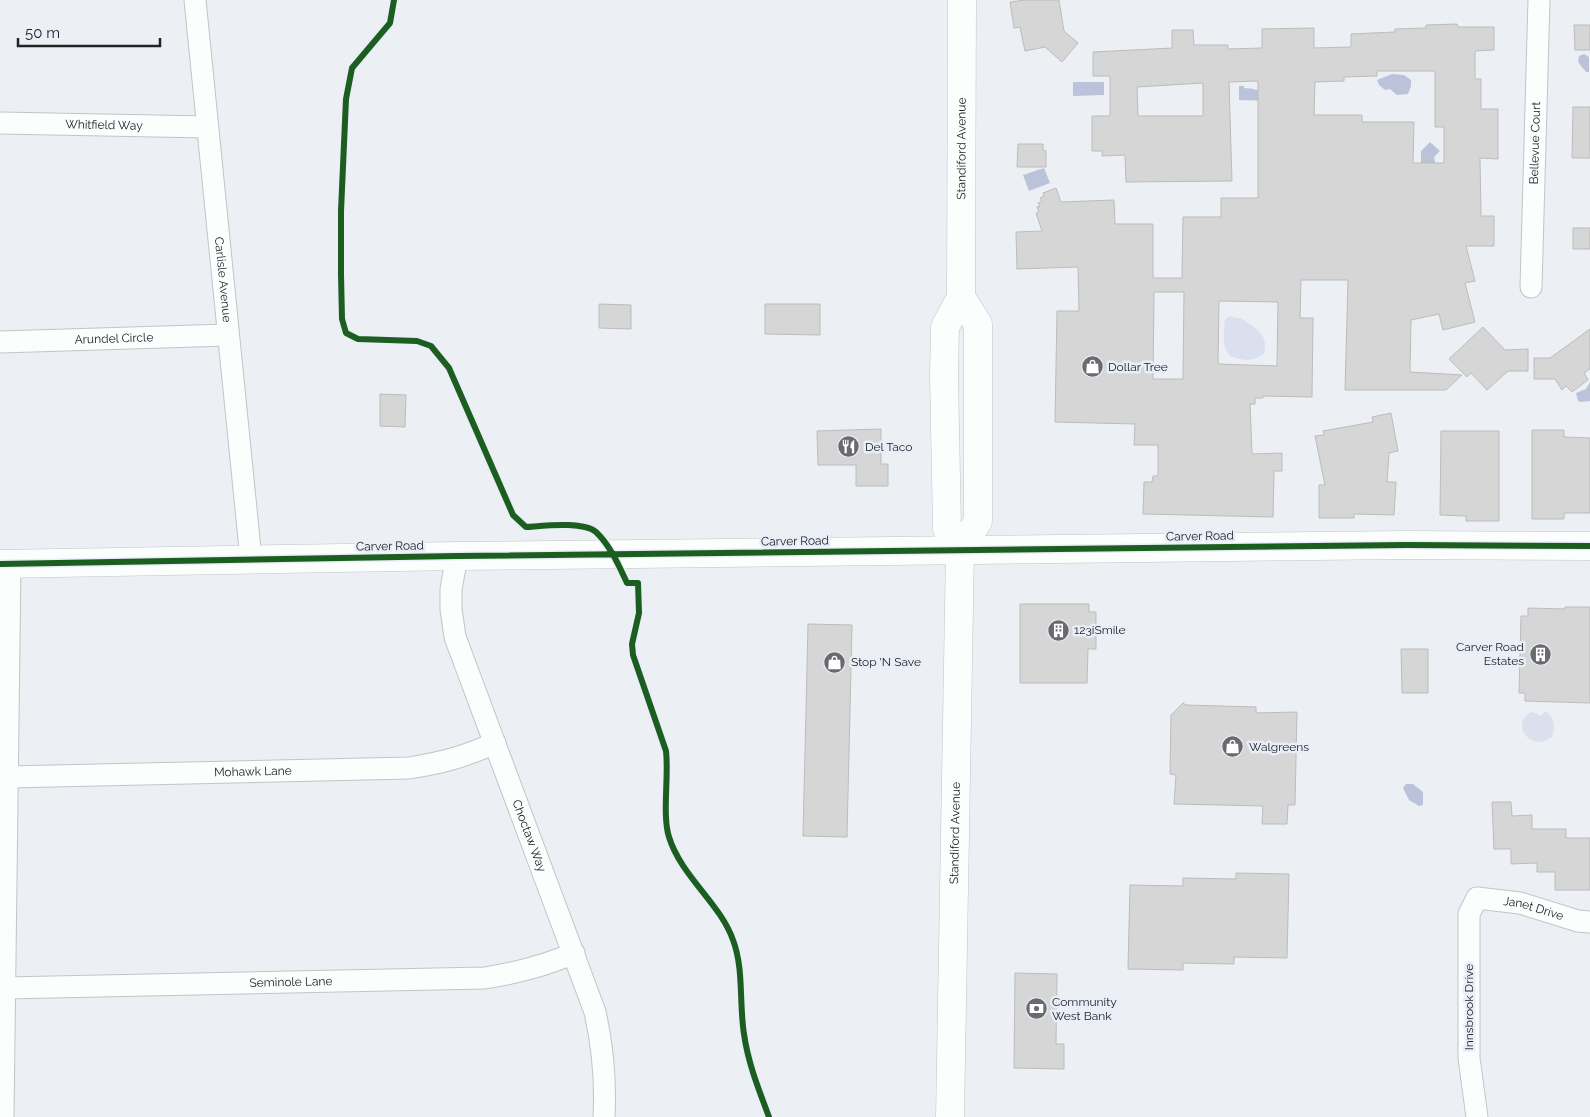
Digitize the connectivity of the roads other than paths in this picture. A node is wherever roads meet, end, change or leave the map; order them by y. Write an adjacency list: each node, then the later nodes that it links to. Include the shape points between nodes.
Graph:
1 (195, 0): 5 (street, Carlisle Avenue)
2 (962, 0): 10 (street, Standiford Avenue, via 961,297 945,327 944,374 947,529)
3 (1539, 0): 6 (street, Bellevue Court)
4 (0, 122): 5 (street, Whitfield Way)
5 (207, 127): 7 (street, Carlisle Avenue)
6 (1531, 287)
7 (228, 335): 8 (street, Arundel Circle); 12 (street, Carlisle Avenue)
8 (0, 342)
9 (1590, 546): 10 (street, Carver Road)
10 (960, 551): 11 (street, Carver Road); 22 (street, Standiford Avenue)
11 (457, 556): 12 (street, Carver Road); 14 (street, Choctaw Way, via 451,589 455,637)
12 (251, 559): 13 (street, Carver Road)
13 (5, 563): 15 (street)
14 (495, 743): 15 (street, Mohawk Lane, via 442,763 409,768); 18 (street, Choctaw Way)
15 (8, 777): 19 (street)
16 (1477, 898): 17 (street, Janet Drive, via 1520,903); 23 (street, Innsbrook Drive, via 1469,914 1469,1039)
17 (1590, 922)
18 (574, 953): 19 (street, Seminole Lane, via 518,973 485,978); 21 (street, Choctaw Way, via 595,1012 602,1046 606,1081)
19 (5, 988): 20 (street)
20 (3, 1117)
21 (604, 1117)
22 (950, 1117)
23 (1478, 1117)

